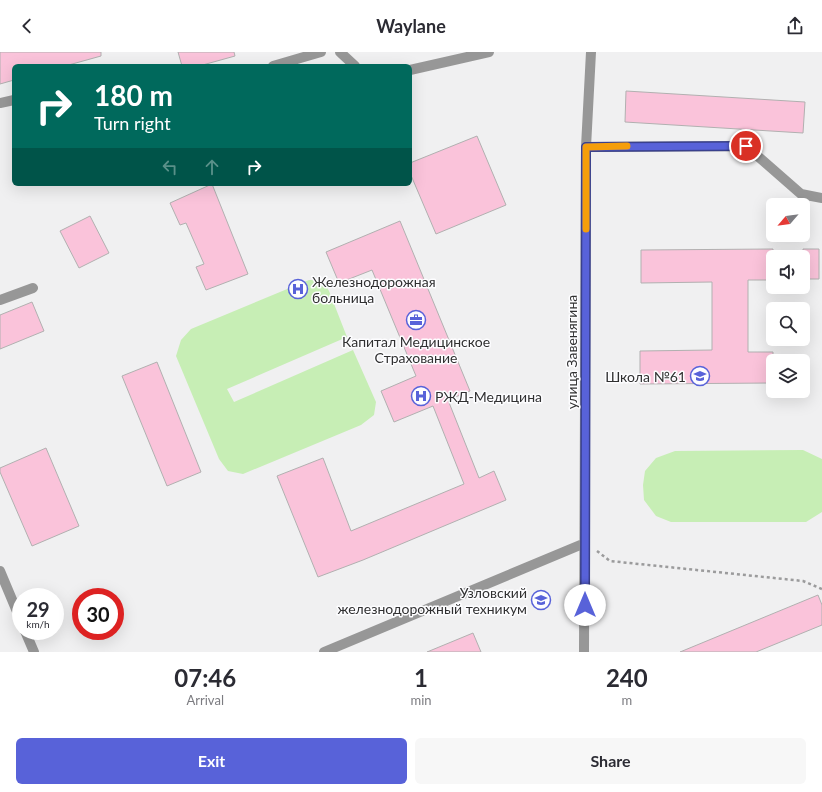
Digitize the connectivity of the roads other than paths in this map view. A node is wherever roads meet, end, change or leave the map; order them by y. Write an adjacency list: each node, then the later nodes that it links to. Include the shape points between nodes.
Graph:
1 (321, 52): 5 (street)
2 (340, 52): 6 (street)
3 (489, 52): 7 (street)
4 (591, 52): 10 (street, улица Завенягина)
5 (280, 64)
6 (353, 64)
7 (412, 70)
8 (12, 100): 9 (street)
9 (0, 103)
10 (586, 147): 11 (street, via 746,146 801,194); 14 (street, улица Завенягина)
11 (822, 198)
12 (34, 288): 13 (street)
13 (0, 300)
14 (585, 543): 18 (street); 21 (street, улица Завенягина)
15 (0, 571): 16 (street)
16 (12, 600)
17 (29, 640): 19 (street)
18 (335, 650): 20 (street)
19 (34, 652)
20 (324, 652)
21 (584, 652)

